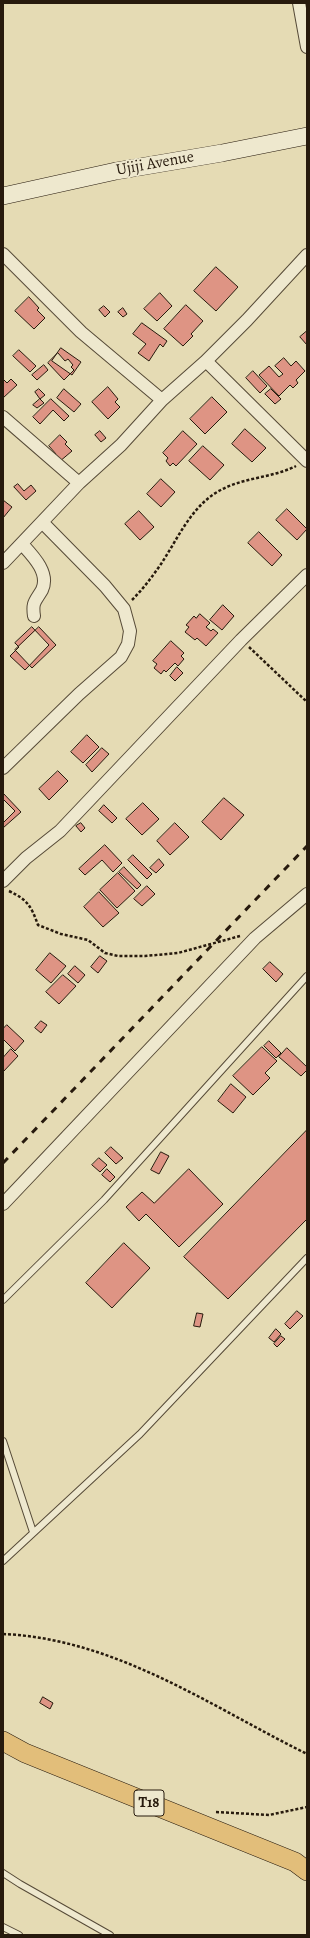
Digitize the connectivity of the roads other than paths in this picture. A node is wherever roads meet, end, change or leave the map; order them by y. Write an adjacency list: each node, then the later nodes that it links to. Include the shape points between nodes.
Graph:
1 (299, 3): 2 (street)
2 (307, 47)
3 (307, 136): 4 (main road, Ujiji Avenue, via 116,171)
4 (3, 196)
5 (3, 254): 8 (street, via 80,332)
6 (307, 255): 7 (street)
7 (206, 361): 8 (street); 10 (street)
8 (162, 400): 11 (street, via 121,445)
9 (3, 417): 11 (street)
10 (307, 461)
11 (78, 483): 12 (street)
12 (42, 522): 13 (street); 17 (street, via 124,609 130,631 128,644 121,657)
13 (22, 544): 14 (street); 16 (street, via 32,554 44,575 43,588 32,606)
14 (5, 557)
15 (307, 575): 18 (street, via 241,640 60,831 26,858)
16 (34, 616)
17 (3, 768)
18 (3, 881)
19 (307, 894): 21 (street, via 254,938)
20 (307, 976): 23 (lane, via 109,1194)
21 (3, 1204)
22 (307, 1258): 25 (lane, via 140,1434)
23 (3, 1300)
24 (3, 1441): 25 (lane)
25 (33, 1532): 26 (lane)
26 (3, 1561)
27 (3, 1742): 28 (main road, T18)
28 (303, 1865)
29 (3, 1872): 32 (lane, via 26,1888)
30 (3, 1927): 31 (lane)
31 (19, 1935)
32 (110, 1935)

